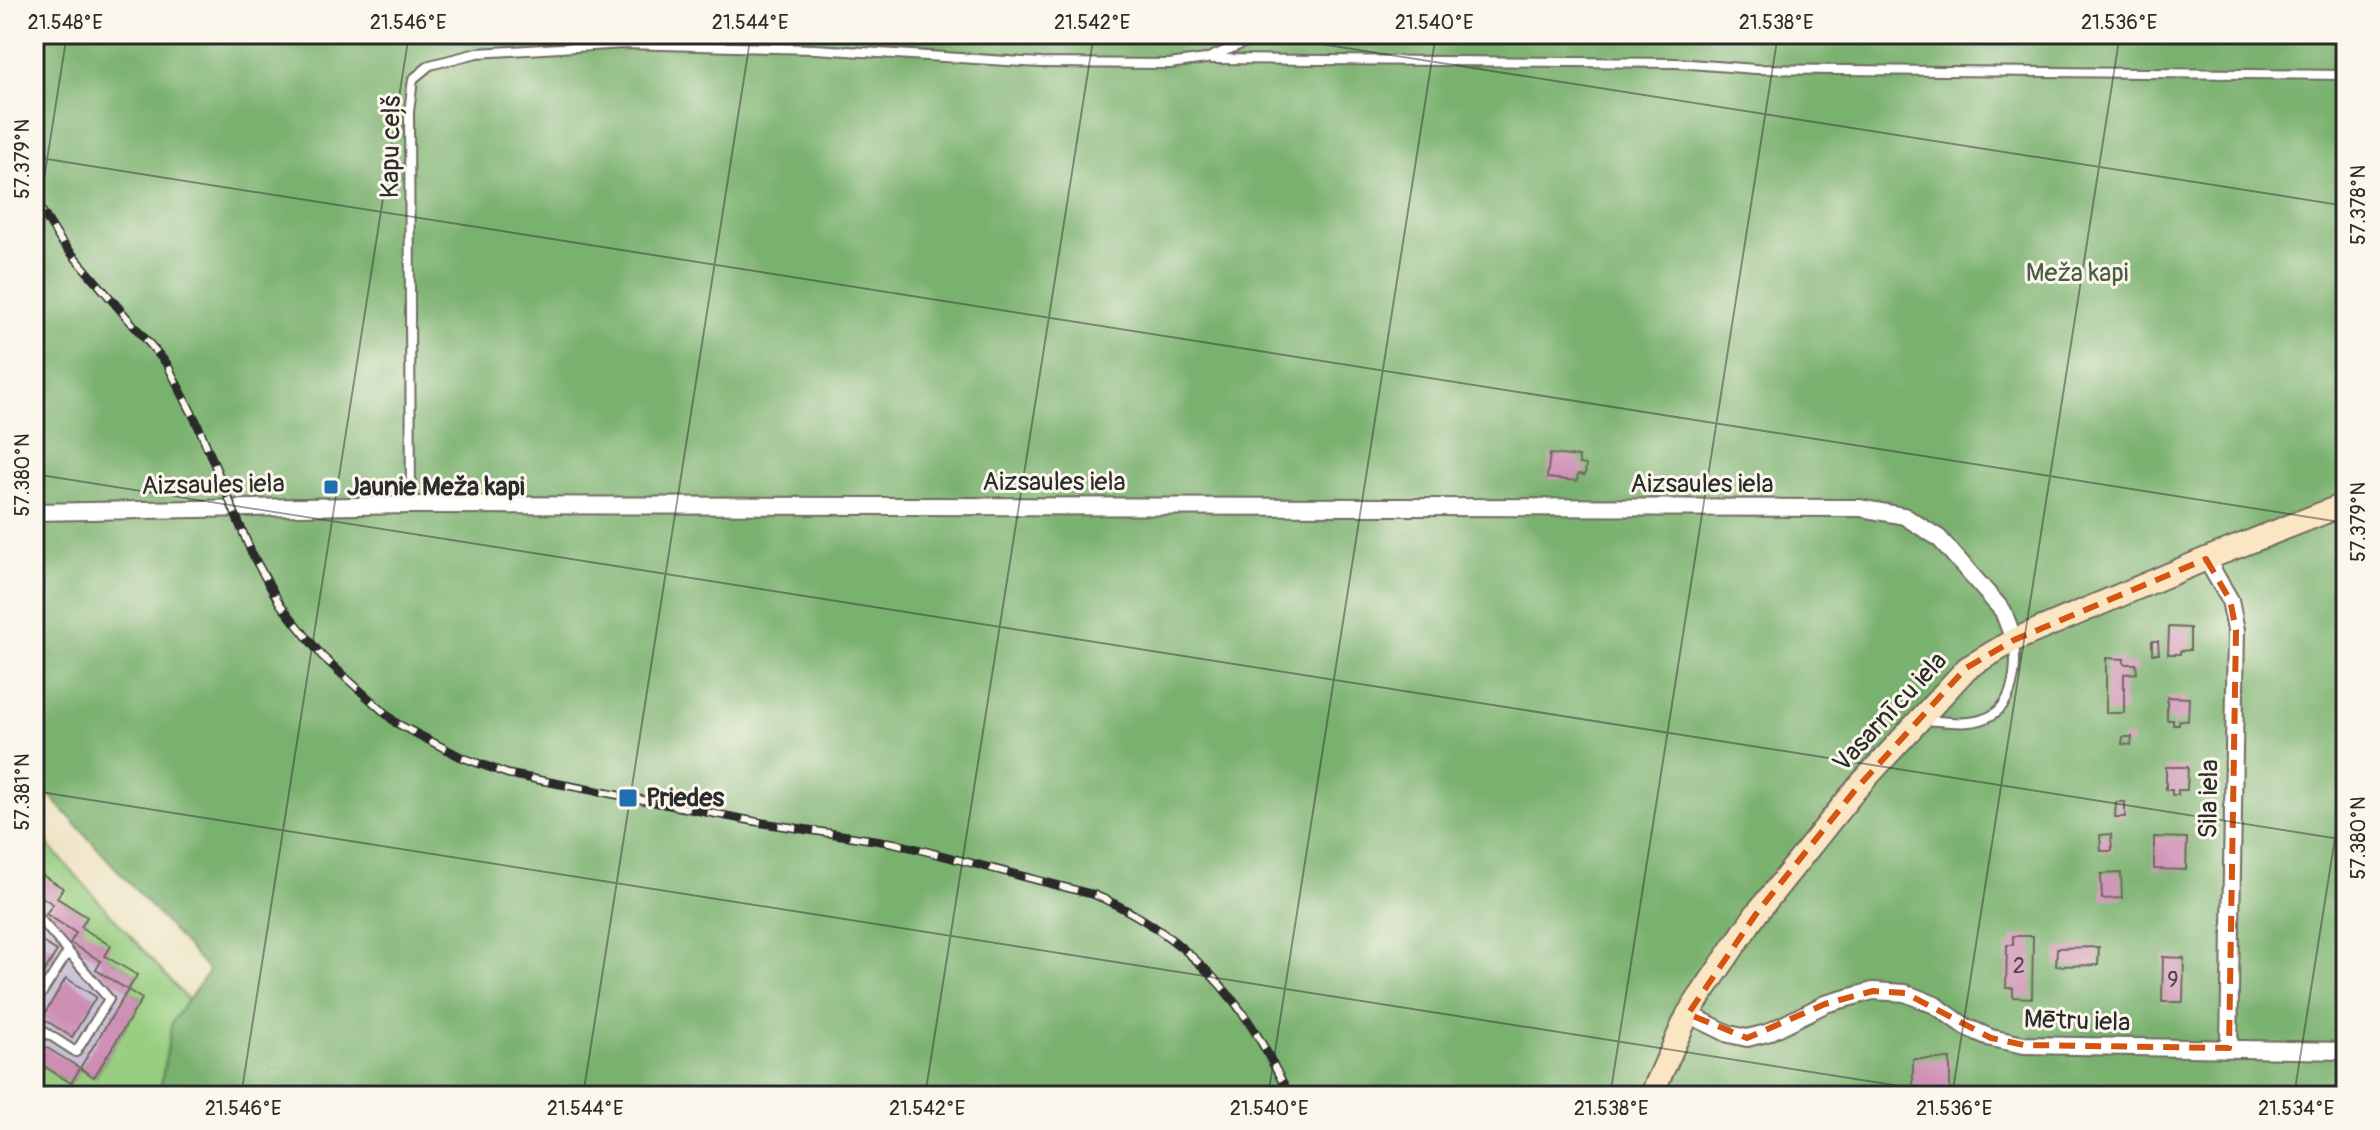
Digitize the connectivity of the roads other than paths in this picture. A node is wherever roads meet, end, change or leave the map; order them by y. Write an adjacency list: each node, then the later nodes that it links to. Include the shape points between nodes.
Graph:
1 (1265, 34): 2 (lane, Kapu ceļš)
2 (1206, 59): 3 (lane); 5 (lane, Kapu ceļš, via 1169,64 1041,63 624,44 477,53 430,65 413,79 409,112)
3 (2346, 75)
4 (2346, 504): 7 (street, Vasarnīcu iela)
5 (411, 505): 6 (street, Aizsaules iela); 8 (street, Aizsaules iela, via 1860,508 1904,516 1939,538 2003,611)
6 (34, 512)
7 (2206, 559): 8 (street, Vasarnīcu iela); 15 (street, Sila iela, via 2230,600 2236,630)
8 (2014, 640): 9 (street, Vasarnīcu iela, via 1967,668); 9 (lane, via 2013,681 2000,708 1987,718 1969,721)
9 (1919, 720): 13 (street, Vasarnīcu iela, via 1756,914)
10 (34, 912): 11 (lane)
11 (68, 952): 12 (lane); 14 (lane, via 109,999 76,1052)
12 (34, 1005)
13 (1688, 1014): 15 (street, Mētru iela, via 1747,1038 1825,1004 1873,991 1905,993 1991,1038 2024,1045); 17 (street, Vasarnīcu iela)
14 (34, 1025)
15 (2229, 1048): 16 (street, Mētru iela)
16 (2346, 1051)
17 (1651, 1096)

